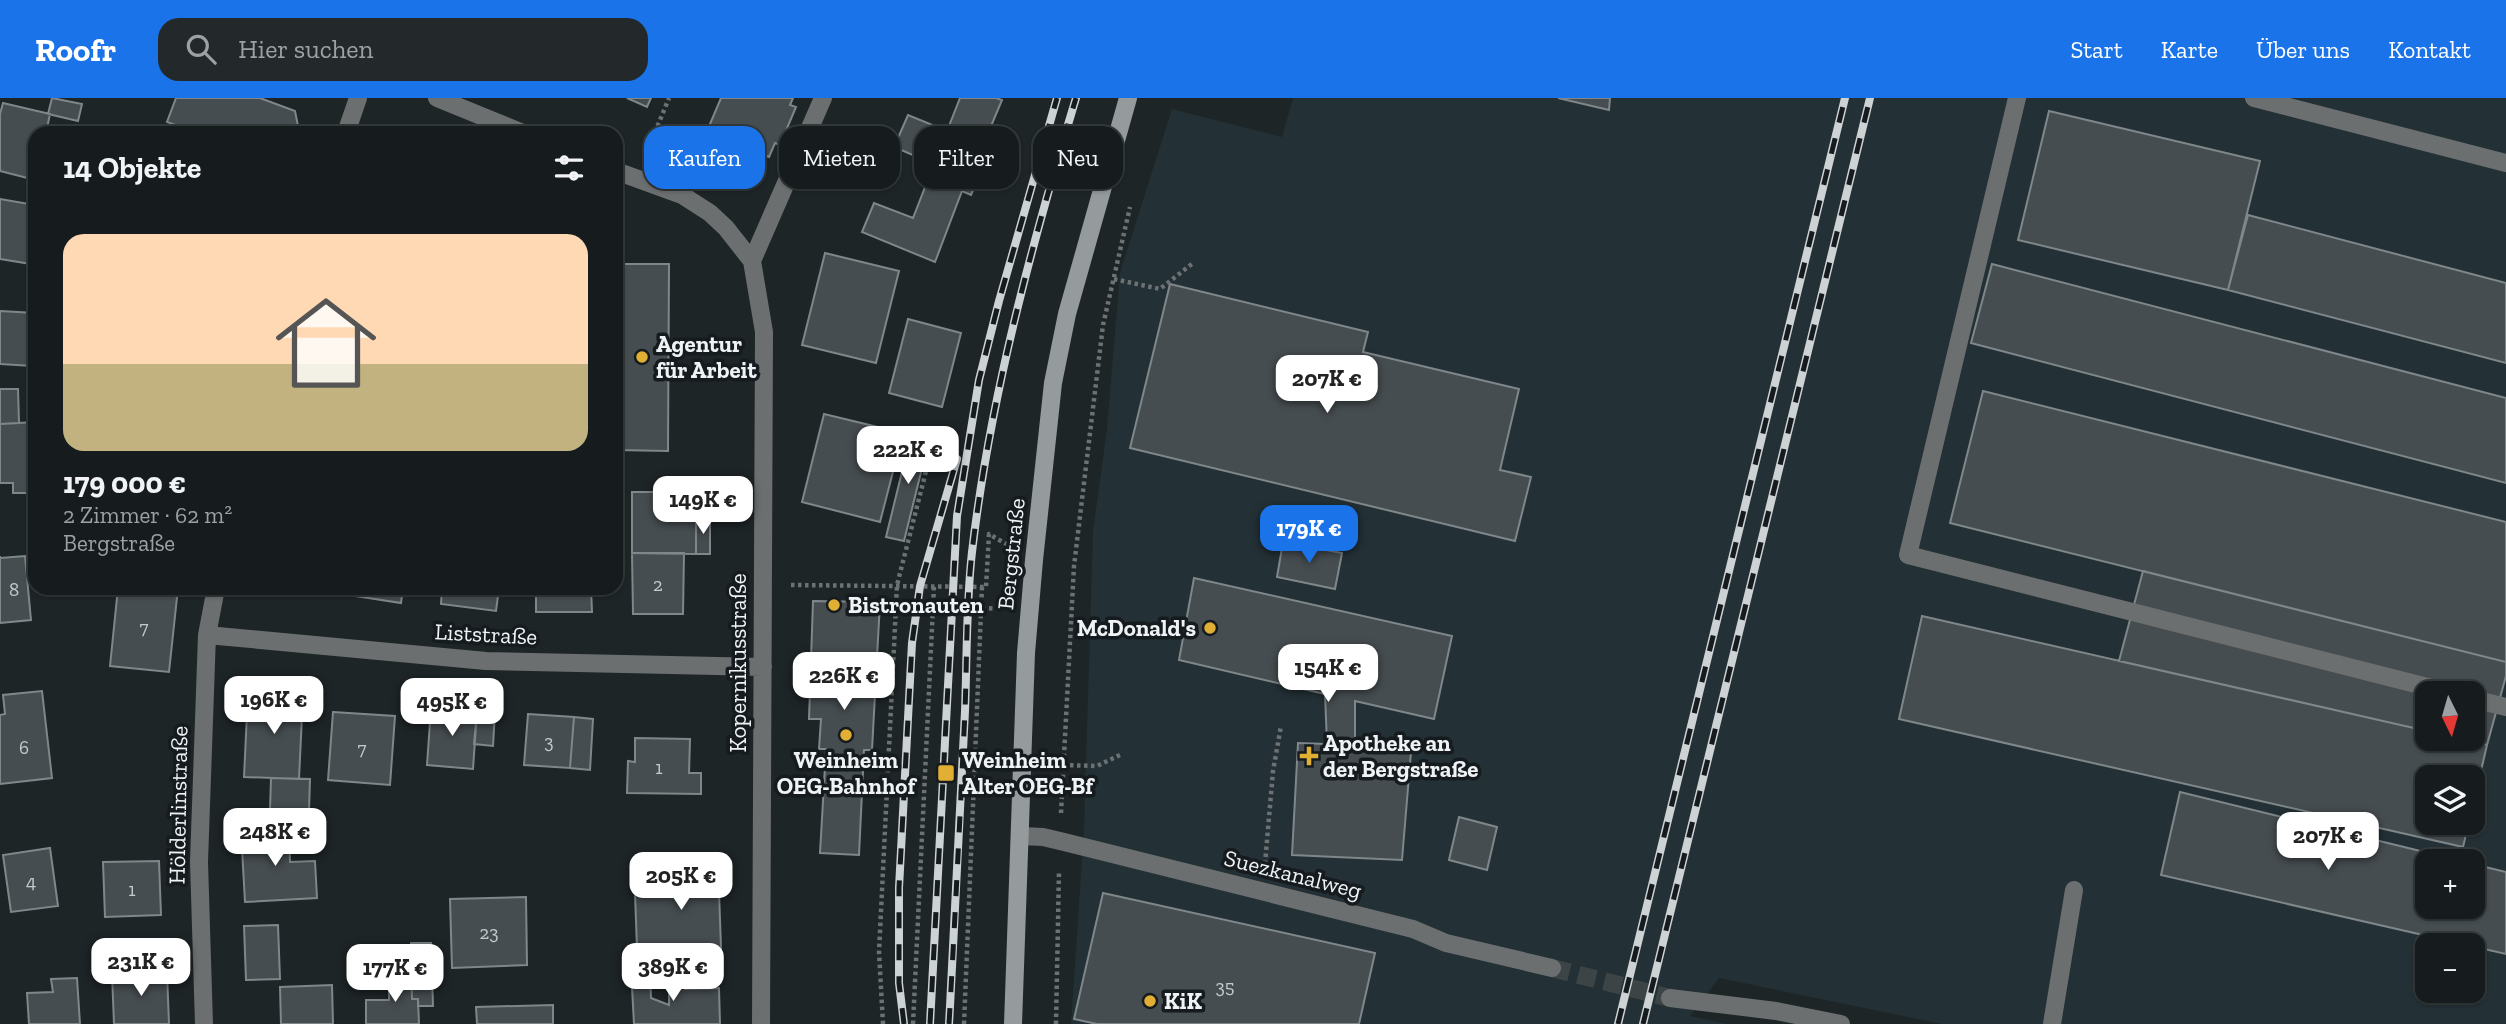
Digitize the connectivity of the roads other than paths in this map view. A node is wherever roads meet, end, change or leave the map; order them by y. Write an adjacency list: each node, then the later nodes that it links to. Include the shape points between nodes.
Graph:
1 (358, 98): 7 (street)
2 (437, 98): 8 (street)
3 (823, 98): 11 (street)
4 (1128, 98): 18 (main road, Bergstraße, via 1053,383 1027,653)
5 (2017, 98): 15 (street, via 1908,555)
6 (2254, 98): 9 (street)
7 (348, 126)
8 (506, 126)
9 (2506, 163)
10 (623, 174): 11 (street, Kopernikusstraße, via 682,195 710,213)
11 (752, 261): 14 (street, Kopernikusstraße, via 764,332)
12 (215, 595): 13 (street, Hölderlinstraße)
13 (207, 635): 14 (street, Liststraße, via 486,661); 22 (street, Hölderlinstraße, via 199,862)
14 (763, 667): 23 (street, Kopernikusstraße)
15 (2415, 684)
16 (2485, 702): 17 (street)
17 (2506, 707)
18 (1021, 836): 20 (street, Suezkanalweg, via 1060,841); 24 (main road, Bergstraße)
19 (2074, 890): 26 (street)
20 (1552, 968)
21 (1670, 998): 25 (street)
22 (204, 1024)
23 (761, 1024)
24 (1013, 1024)
25 (1841, 1024)
26 (2052, 1024)

